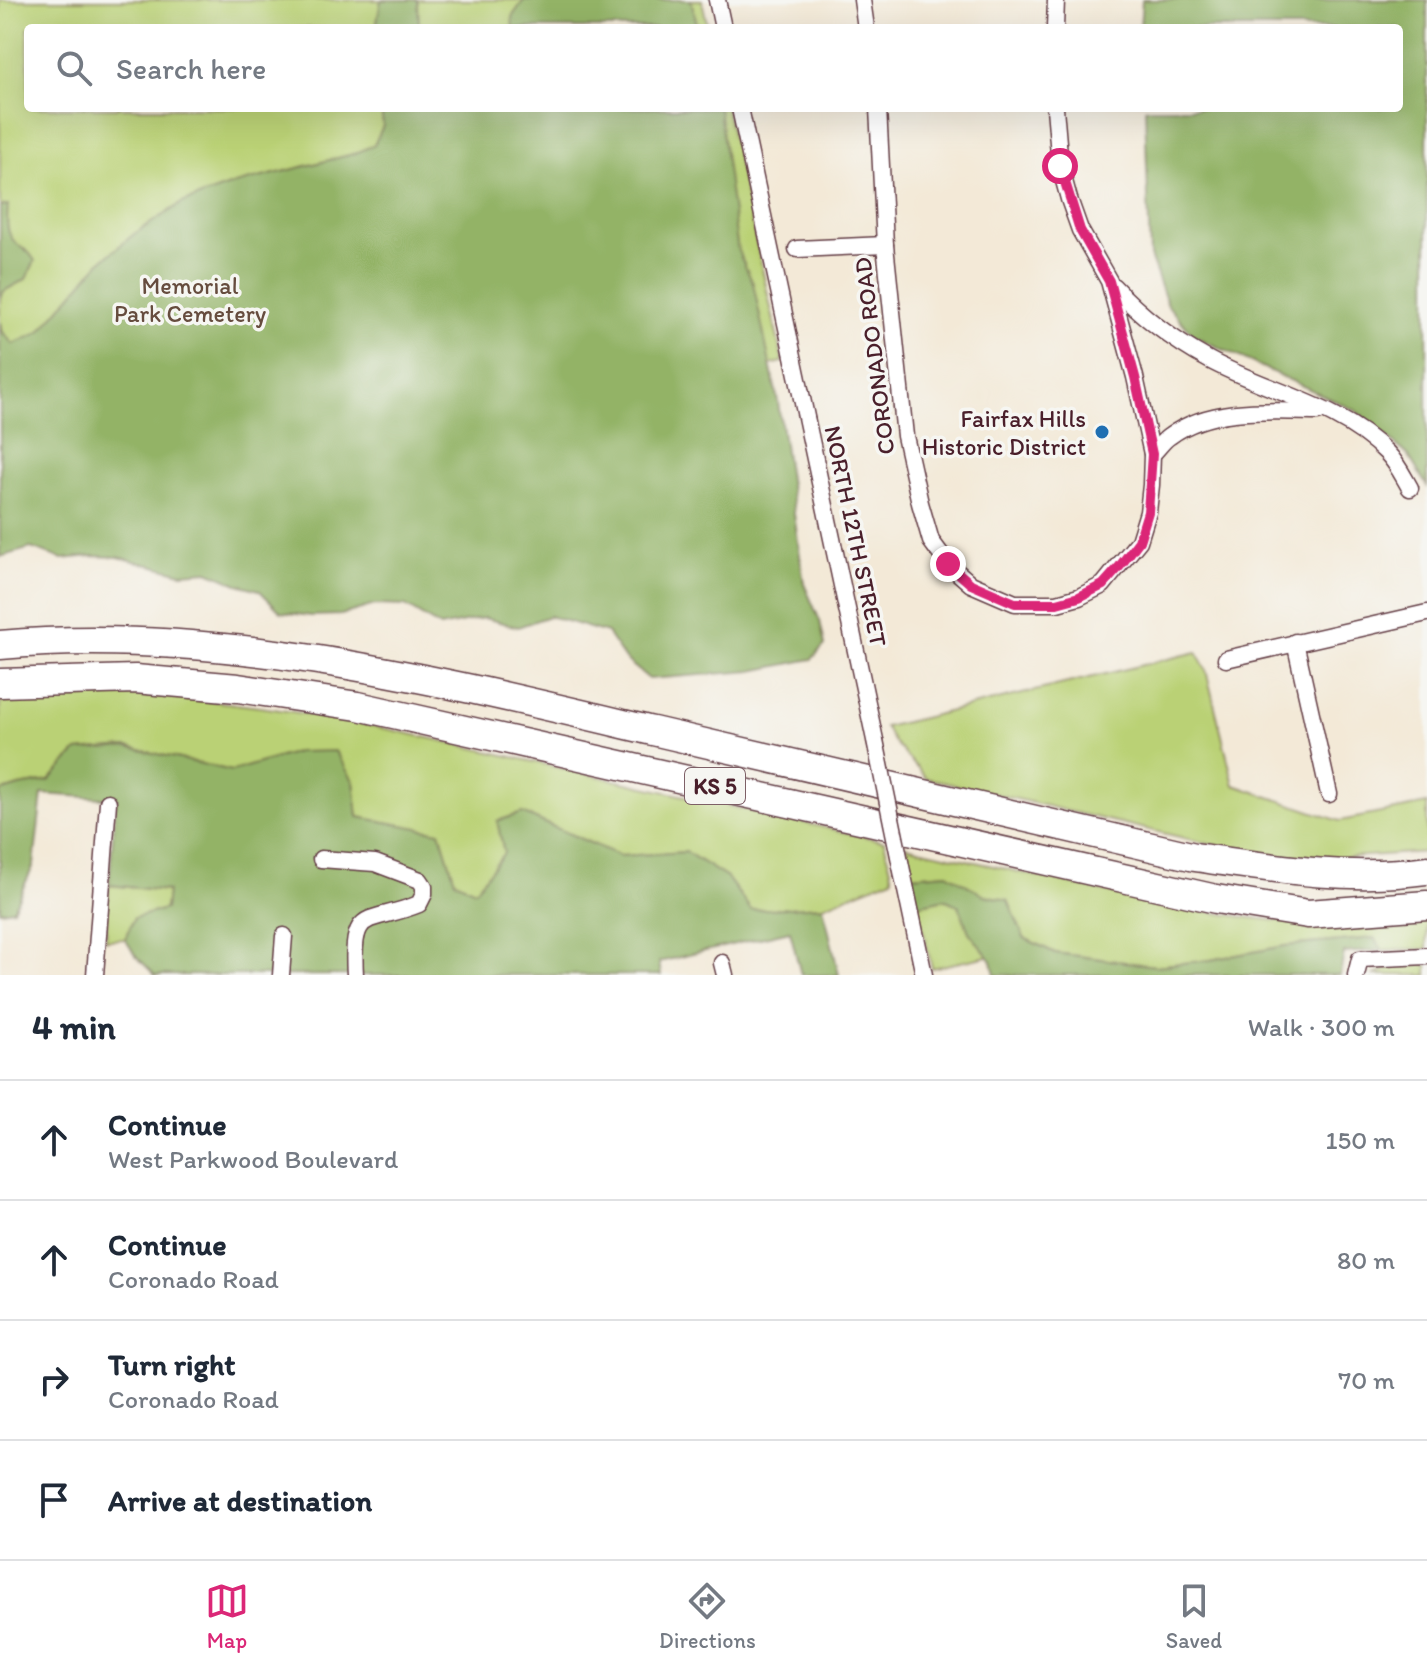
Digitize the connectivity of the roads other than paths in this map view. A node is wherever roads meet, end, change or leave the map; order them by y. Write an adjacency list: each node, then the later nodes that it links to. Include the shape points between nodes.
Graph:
1 (717, 0): 4 (street)
2 (862, 0): 5 (street)
3 (1056, 0): 6 (street)
4 (722, 24)
5 (865, 24)
6 (1055, 24)
7 (741, 112): 32 (street, NORTH 12TH STREET, bridge)
8 (878, 112): 10 (street, CORONADO ROAD)
9 (1055, 112): 12 (street, via 1069,199)
10 (885, 245): 11 (street); 14 (street, CORONADO ROAD, via 905,436 920,503 931,541 971,584 1015,603 1057,603 1103,585 1139,541 1148,512)
11 (797, 249)
12 (1109, 281): 13 (street, via 1129,303 1208,360); 14 (street, CORONADO ROAD)
13 (1328, 412): 14 (street, via 1219,416 1170,436); 15 (street, via 1386,452)
14 (1152, 454)
15 (1410, 488)
16 (1427, 613): 17 (street)
17 (1295, 642): 19 (street); 21 (street)
18 (0, 645): 24 (highway, KS 5, via 57,640 296,657 486,692 1195,857 1301,872)
19 (1226, 659)
20 (0, 683): 25 (highway, KS 5, via 135,679 343,704 1216,899 1308,914)
21 (1329, 794)
22 (108, 802): 29 (street)
23 (321, 859): 31 (street, via 375,863 424,886 419,904 371,916 356,930)
24 (1427, 870)
25 (1427, 905)
26 (284, 936): 30 (street)
27 (1427, 956): 28 (street)
28 (1358, 967)
29 (95, 975)
30 (281, 975)
31 (355, 975)
32 (924, 975)

